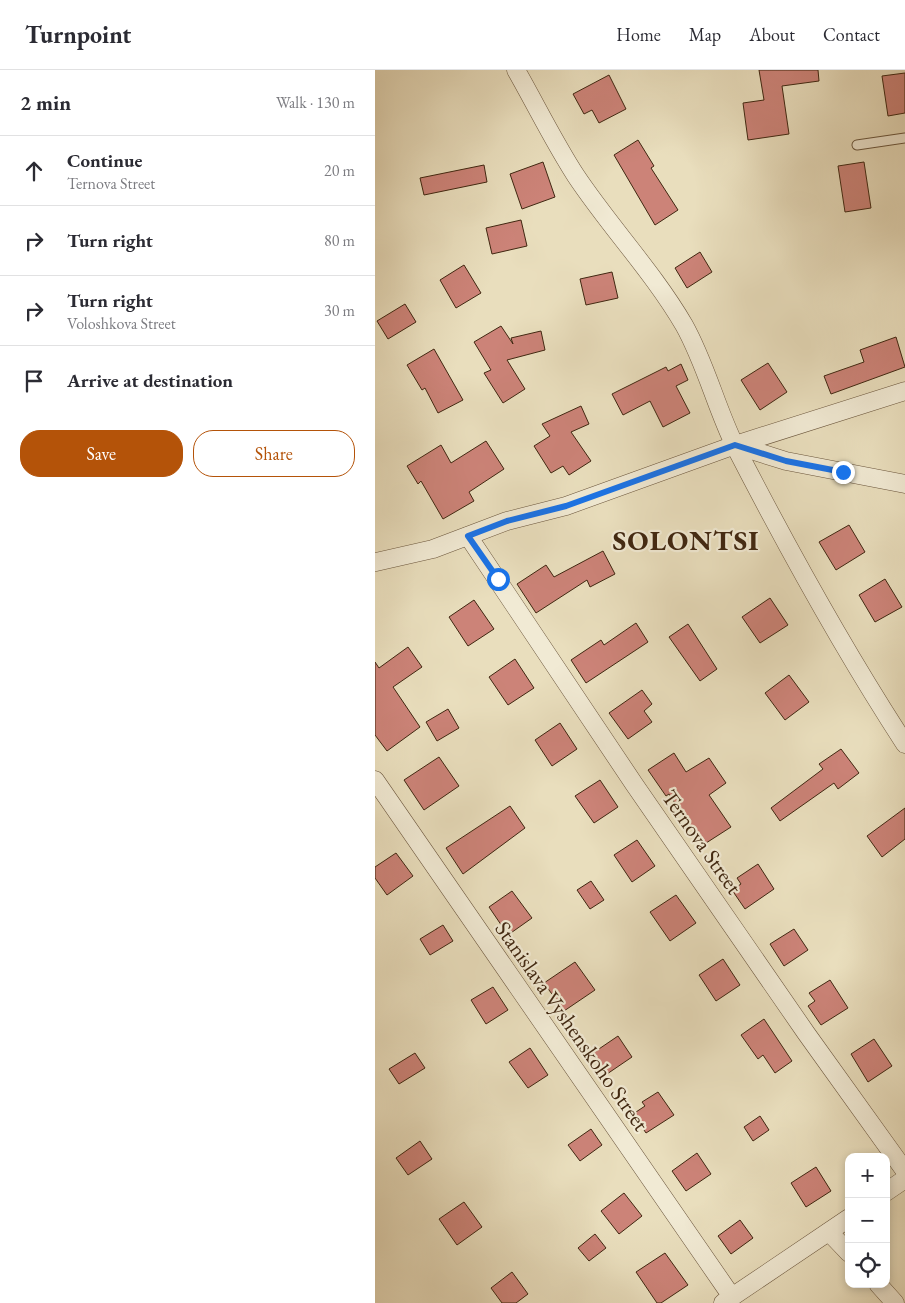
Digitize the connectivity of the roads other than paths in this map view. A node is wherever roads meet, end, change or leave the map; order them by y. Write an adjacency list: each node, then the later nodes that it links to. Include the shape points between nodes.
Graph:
1 (516, 70): 5 (street, via 575,174 660,288 684,326)
2 (905, 138): 3 (lane)
3 (857, 145)
4 (905, 391): 5 (street)
5 (735, 445): 6 (street, via 786,461); 7 (street, via 566,506 507,521); 9 (street, via 853,663)
6 (905, 484)
7 (468, 536): 8 (street, via 408,557); 11 (street, Ternova Street, via 639,791)
8 (375, 563)
9 (905, 744)
10 (375, 780): 18 (street, Stanislava Vyshenskoho Street)
11 (905, 1171)
12 (905, 1179): 13 (street)
13 (890, 1189)
14 (845, 1221): 15 (street)
15 (829, 1232): 16 (street); 18 (street)
16 (845, 1249)
17 (882, 1288): 19 (street)
18 (727, 1300)
19 (895, 1303)

